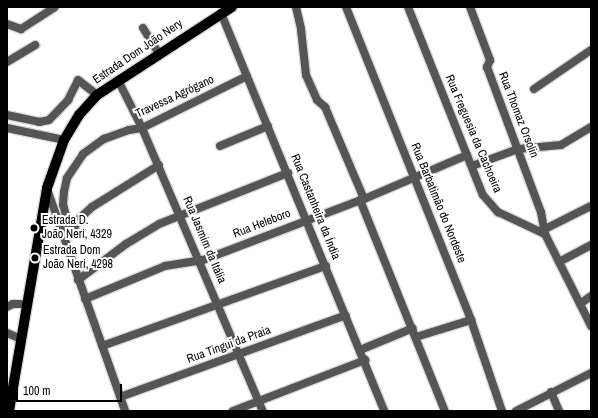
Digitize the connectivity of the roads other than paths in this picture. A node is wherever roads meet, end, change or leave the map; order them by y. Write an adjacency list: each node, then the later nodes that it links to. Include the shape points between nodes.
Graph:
1 (55, 7): 7 (street, via 21,29)
2 (296, 7): 31 (street, via 306,75 317,100 325,107)
3 (346, 7): 29 (street, Rua Barbatimão do Nordeste)
4 (408, 7): 25 (street, Rua Freguesia da Cachoeira)
5 (470, 7): 24 (street, Rua Thomaz Orsolin, via 490,60 487,67)
6 (227, 9): 11 (main road, Estrada Dom João Nery); 13 (street, Rua Castanheira da Índia)
7 (7, 24)
8 (142, 28): 11 (street)
9 (35, 45): 12 (street)
10 (591, 50): 15 (street)
11 (159, 54): 14 (main road, Estrada Dom João Nery)
12 (7, 62)
13 (247, 76): 18 (street, Rua Castanheira da Índia); 21 (street, Travessa Agrógano)
14 (118, 80): 16 (main road, Estrada Dom João Nery); 21 (street, Rua Jasmim da Itália)
15 (534, 89)
16 (97, 95): 17 (street, via 78,80 68,100 49,120 39,122); 22 (main road, Estrada Dom João Nery, via 79,115)
17 (7, 115)
18 (268, 126): 23 (street); 28 (street, Rua Castanheira da Índia)
19 (591, 127): 24 (street, via 561,144)
20 (7, 128): 22 (street)
21 (142, 128): 26 (street, Rua Jasmim da Itália); 36 (street, Travessa Agrógano, via 104,139 83,154 73,165 67,178 63,199)
22 (64, 140): 30 (main road, Estrada Dom João Nery)
23 (220, 146)
24 (518, 149): 27 (street); 35 (street, Rua Thomaz Orsolin)
25 (467, 155): 27 (street, Rua Freguesia da Cachoeira); 29 (street, Rua Heleboro)
26 (158, 165): 33 (street, Rua Jasmim da Itália); 36 (street, via 92,207 78,220)
27 (472, 166): 35 (street, Rua Freguesia da Cachoeira, via 483,195 492,207)
28 (288, 172): 33 (street); 34 (street, Rua Castanheira da Índia)
29 (415, 177): 31 (street, Rua Heleboro); 50 (street, Rua Barbatimão do Nordeste)
30 (47, 188): 38 (street); 45 (main road, Estrada Dom João Nery)
31 (362, 199): 34 (street, Rua Heleboro); 52 (street)
32 (591, 206): 35 (street)
33 (180, 214): 39 (street, Rua Jasmim da Itália); 42 (street, via 126,244)
34 (307, 220): 39 (street, Rua Heleboro); 41 (street, Rua Castanheira da Índia)
35 (545, 231): 40 (street)
36 (71, 234): 38 (street)
37 (591, 245): 40 (street)
38 (70, 254): 42 (street)
39 (200, 260): 44 (street, Rua Heleboro, via 165,266); 47 (street, Rua Jasmim da Itália)
40 (559, 262): 46 (street)
41 (326, 266): 47 (street); 49 (street, Rua Castanheira da Índia)
42 (78, 280): 44 (street)
43 (591, 296): 46 (street)
44 (85, 299): 56 (street)
45 (27, 304): 48 (street, via 13,304); 55 (main road, Estrada Dom João Nery)
46 (580, 304): 51 (street)
47 (219, 306): 56 (street); 58 (street, Rua Jasmim da Itália)
48 (7, 307)
49 (346, 315): 57 (street, Rua Castanheira da Índia); 58 (street, Rua Tingui da Praia)
50 (471, 320): 54 (street); 72 (street, Rua Barbatimão do Nordeste)
51 (591, 326)
52 (413, 328): 54 (street); 57 (street)
53 (7, 333): 55 (street)
54 (416, 337): 71 (street)
55 (21, 339): 61 (main road, Estrada Dom João Nery)
56 (102, 346): 63 (street)
57 (360, 350): 59 (street, Rua Castanheira da Índia)
58 (239, 354): 63 (street, Rua Tingui da Praia); 64 (street, Rua Jasmim da Itália)
59 (365, 360): 64 (street); 65 (street, Rua Castanheira da Índia)
60 (591, 373): 62 (street)
61 (10, 384): 66 (main road, Estrada Dom João Nery)
62 (552, 392): 73 (street); 74 (street)
63 (120, 397): 67 (street)
64 (259, 402): 68 (street); 69 (street, Rua Jasmim da Itália)
65 (383, 409): 70 (street)
66 (9, 411)
67 (125, 411)
68 (233, 411)
69 (262, 411)
70 (374, 411)
71 (445, 411)
72 (502, 411)
73 (516, 411)
74 (559, 411)

